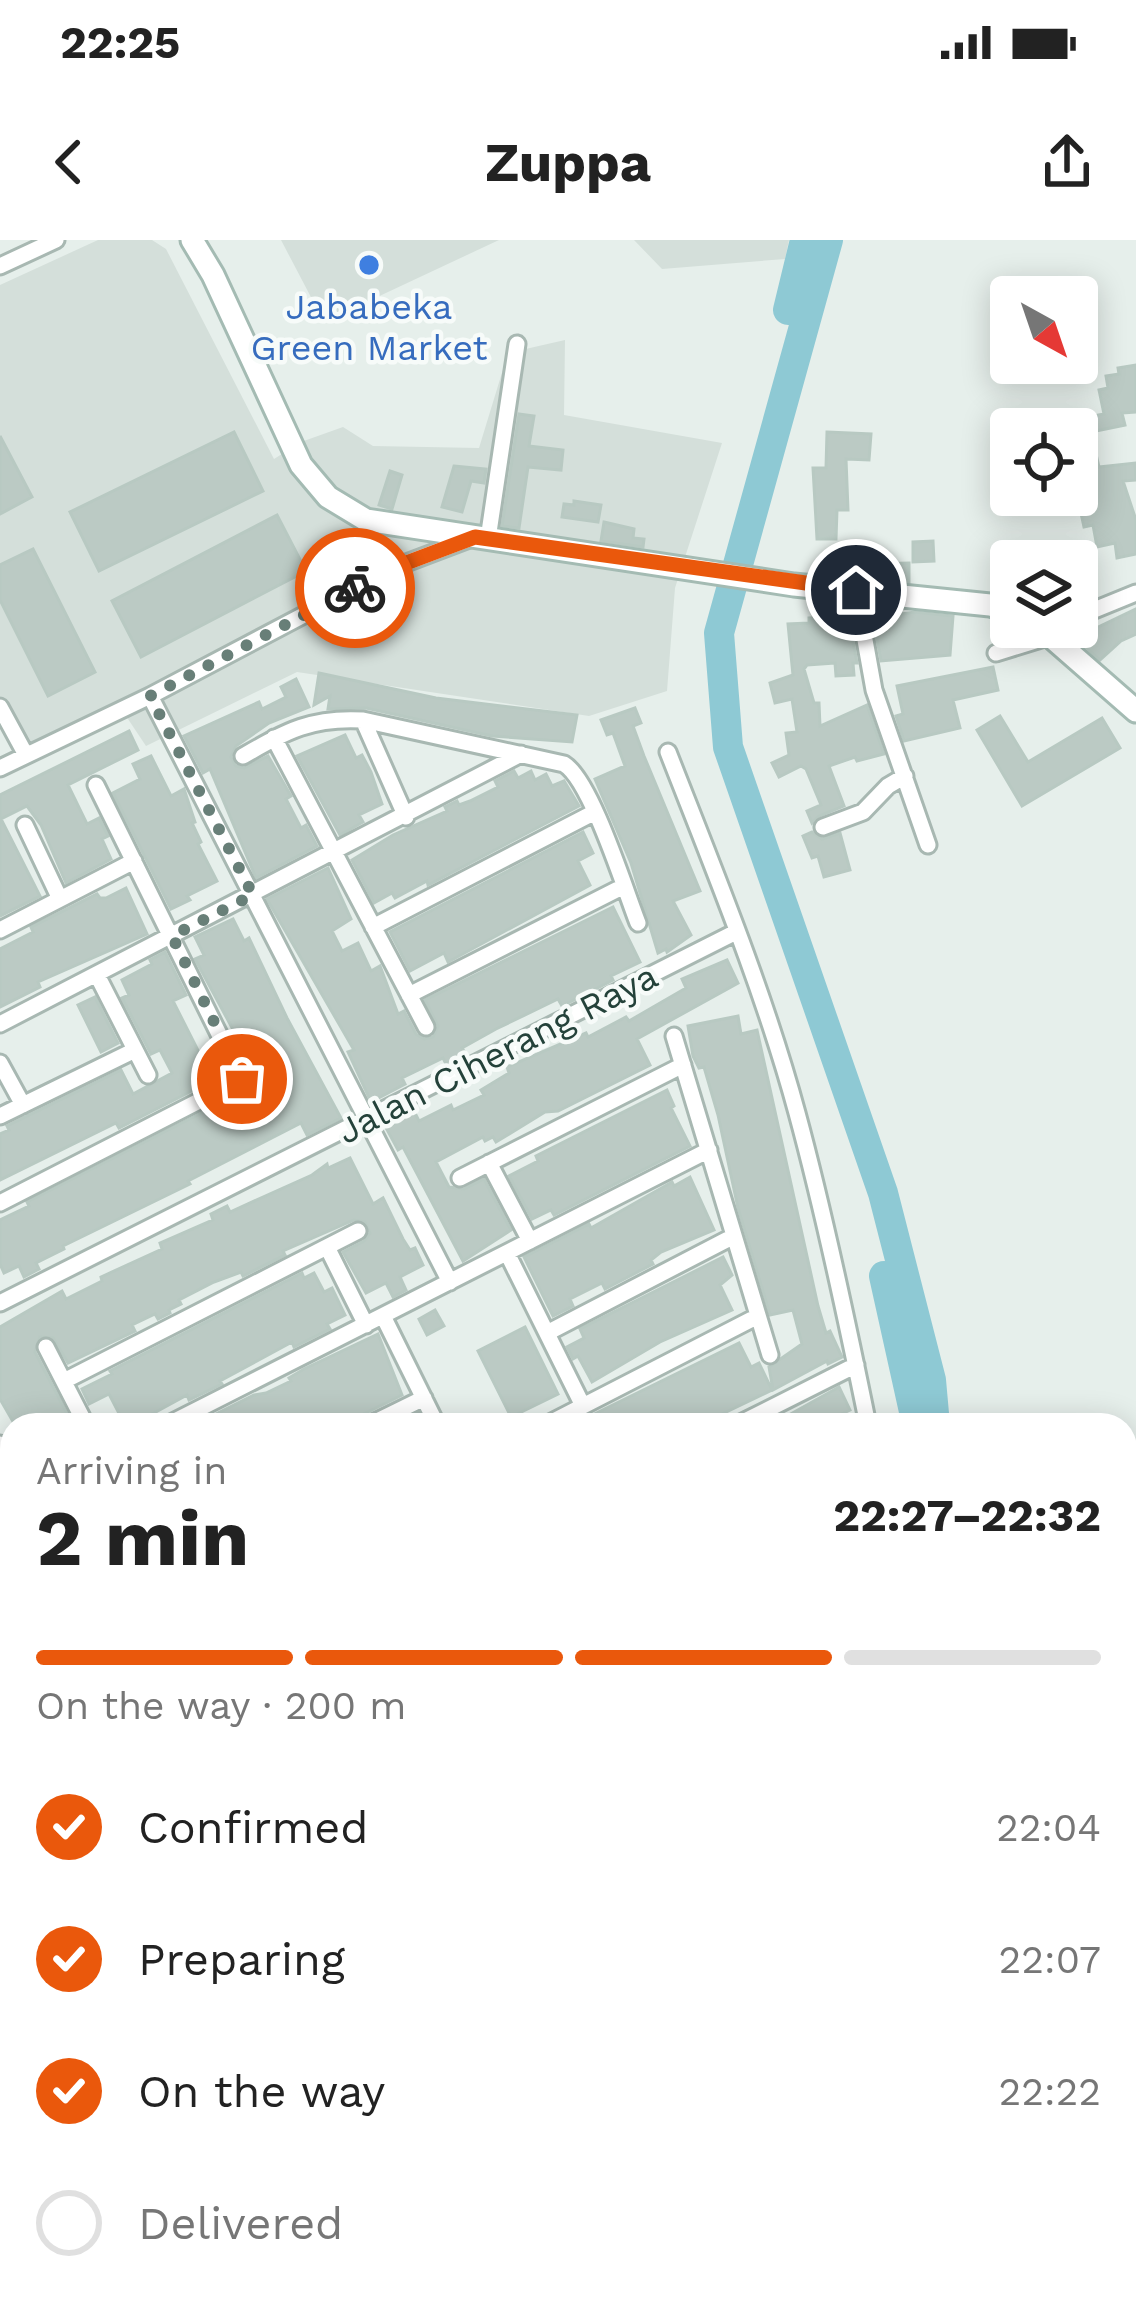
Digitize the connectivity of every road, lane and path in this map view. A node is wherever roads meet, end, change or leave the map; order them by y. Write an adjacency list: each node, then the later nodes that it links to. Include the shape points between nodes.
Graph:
1 (56, 240): 3 (street)
2 (192, 240): 5 (street, via 301,465 328,496 366,520)
3 (0, 266)
4 (518, 344): 5 (street)
5 (482, 538): 6 (street); 13 (street, via 393,568)
6 (856, 590): 8 (street); 23 (street, via 871,678)
7 (1136, 593): 9 (street)
8 (990, 605)
9 (1098, 608)
10 (1008, 648): 12 (street)
11 (1071, 648): 15 (street)
12 (996, 653)
13 (150, 696): 20 (street); 33 (street)
14 (0, 707): 20 (street)
15 (1136, 711)
16 (363, 720): 17 (street, via 316,720); 19 (street); 26 (street)
17 (274, 738): 21 (street); 30 (street)
18 (668, 752): 38 (street)
19 (521, 754): 25 (street, via 574,770); 26 (street)
20 (26, 755): 22 (street)
21 (243, 756)
22 (0, 768)
23 (904, 776): 28 (street, via 863,812); 29 (street)
24 (96, 785): 31 (street)
25 (595, 812): 32 (street); 36 (street)
26 (406, 817): 30 (street)
27 (25, 825): 34 (street)
28 (823, 827)
29 (928, 845)
30 (334, 853): 33 (street); 36 (street)
31 (134, 861): 34 (street); 39 (street)
32 (624, 886): 35 (street); 41 (street)
33 (253, 895): 39 (street); 53 (street)
34 (60, 899): 37 (street)
35 (638, 923)
36 (373, 927): 41 (street)
37 (0, 931)
38 (736, 932): 53 (street, Jalan Ciherang Raya); 71 (street, via 796,1111)
39 (172, 936): 40 (street); 49 (street)
40 (97, 975): 42 (street); 45 (street)
41 (409, 995): 43 (street)
42 (0, 1024)
43 (426, 1028)
44 (674, 1036): 47 (street)
45 (135, 1050): 48 (street); 50 (street)
46 (0, 1063): 50 (street)
47 (683, 1065): 54 (street); 55 (street)
48 (148, 1076)
49 (242, 1079): 51 (street); 57 (street)
50 (22, 1105): 52 (street)
51 (255, 1107)
52 (0, 1116)
53 (367, 1118): 63 (street); 64 (street, Jalan Ciherang Raya)
54 (709, 1150): 59 (street); 60 (street)
55 (489, 1163): 56 (street); 60 (street)
56 (460, 1178)
57 (0, 1203)
58 (358, 1232): 61 (street)
59 (734, 1236): 66 (street); 68 (street)
60 (530, 1241): 62 (street)
61 (327, 1247): 67 (street); 72 (street)
62 (507, 1253): 63 (street); 68 (street)
63 (450, 1282): 65 (street)
64 (0, 1303)
65 (382, 1316): 67 (street); 73 (street)
66 (758, 1316): 70 (street); 74 (street)
67 (366, 1325): 76 (street)
68 (547, 1334): 74 (street)
69 (46, 1347): 72 (street)
70 (770, 1355)
71 (856, 1364): 80 (street); 81 (street)
72 (64, 1381): 75 (street)
73 (424, 1398): 77 (street); 78 (street)
74 (583, 1406): 79 (street)
75 (80, 1413)
76 (191, 1413)
77 (393, 1413)
78 (431, 1413)
79 (569, 1413)
80 (760, 1413)
81 (866, 1413)

